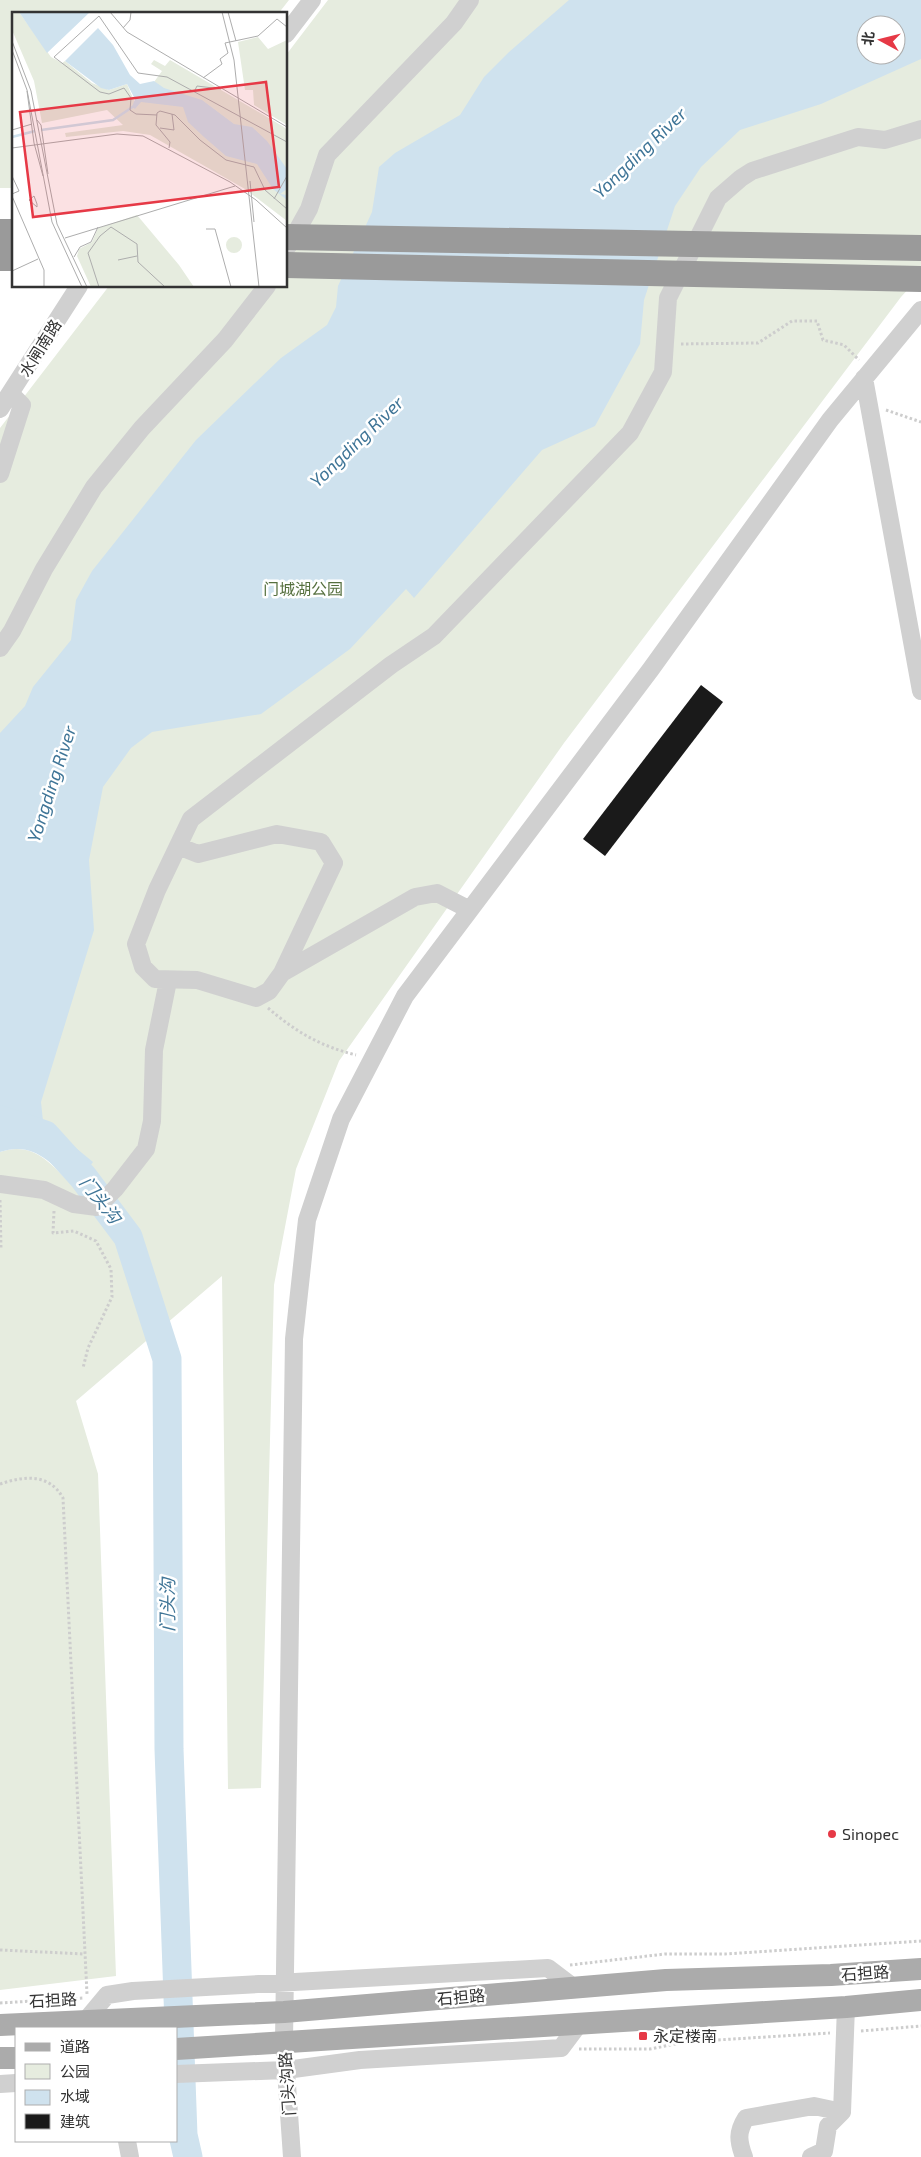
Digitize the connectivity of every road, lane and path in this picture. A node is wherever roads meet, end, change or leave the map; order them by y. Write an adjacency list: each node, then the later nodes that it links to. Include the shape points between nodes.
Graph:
1 (312, 0): 3 (street)
2 (470, 0): 6 (street, via 454,23 327,155 308,209)
3 (288, 31)
4 (921, 129): 13 (street, via 885,140 858,137 741,178 718,198 668,298)
5 (288, 237): 7 (highway, bridge)
6 (288, 246)
7 (921, 248)
8 (288, 265): 9 (highway, bridge)
9 (921, 279)
10 (78, 288): 15 (street, 水闸南路)
11 (265, 288): 20 (street, via 226,340 142,428 94,487)
12 (921, 310): 14 (street, 门头沟路)
13 (665, 345): 14 (path, via 758,343 792,321 817,321 823,340 844,345); 23 (street, via 662,372 630,433 599,468 530,534 434,636 391,665 191,819)
14 (867, 375): 16 (street); 24 (street, 门头沟路, via 830,420 651,669)
15 (11, 394): 17 (street, 水闸南路); 19 (street, via 22,405)
16 (868, 404): 18 (path); 22 (street)
17 (0, 409)
18 (921, 422)
19 (0, 474)
20 (6, 627): 21 (street)
21 (0, 648)
22 (921, 691)
23 (178, 846): 25 (street, via 198,854 277,834 321,842 334,863); 26 (street, via 136,944 143,967 155,979)
24 (470, 910): 25 (street, via 437,892 415,897); 28 (street, 门头沟路, via 405,996)
25 (282, 973): 27 (street, via 269,991)
26 (168, 981): 27 (street, via 197,980); 29 (street, via 154,1050 152,1121 146,1149 115,1189 97,1207 74,1204 44,1190)
27 (256, 998): 28 (path, via 304,1036)
28 (372, 1059): 40 (street, 门头沟路, via 341,1119 307,1220 294,1339)
29 (0, 1184)
30 (0, 1194): 32 (path)
31 (53, 1233): 33 (path, via 74,1231 96,1241 111,1269 112,1297 88,1348)
32 (1, 1250)
33 (83, 1368)
34 (0, 1484): 37 (path, via 13,1479 40,1478 57,1486 63,1498)
35 (921, 1941): 38 (path, 石担路, via 726,1954 665,1954)
36 (0, 1950): 37 (path)
37 (85, 1954): 45 (path)
38 (548, 1968): 40 (street); 41 (street)
39 (921, 1969): 41 (main road, 石担路)
40 (285, 1982): 45 (street, via 133,1991 107,1995); 46 (street, 门头沟路)
41 (573, 1987): 46 (main road, 石担路)
42 (921, 2000): 44 (main road, 石担路)
43 (0, 2003): 45 (path, 石担路)
44 (846, 2007): 47 (main road, 石担路); 50 (street)
45 (87, 2009): 46 (main road, 石担路, via 138,2017); 48 (main road, 石担路)
46 (284, 2012): 51 (street, 门头沟路)
47 (579, 2024): 51 (main road, 石担路); 52 (street)
48 (0, 2025)
49 (921, 2026): 50 (path)
50 (845, 2032): 52 (path, via 685,2042 650,2049); 60 (street)
51 (284, 2041): 53 (main road, 石担路); 56 (street, 门头沟路)
52 (561, 2048): 56 (street, via 360,2060)
53 (178, 2049)
54 (0, 2058): 55 (main road)
55 (15, 2058)
56 (286, 2070): 57 (street); 63 (street, 门头沟路)
57 (178, 2074)
58 (15, 2082): 59 (street)
59 (0, 2084)
60 (842, 2112): 64 (street, via 814,2106 746,2118 740,2127 738,2140); 65 (street, via 828,2126 824,2152)
61 (127, 2142): 62 (street)
62 (130, 2157)
63 (292, 2157)
64 (744, 2157)
65 (811, 2157)

